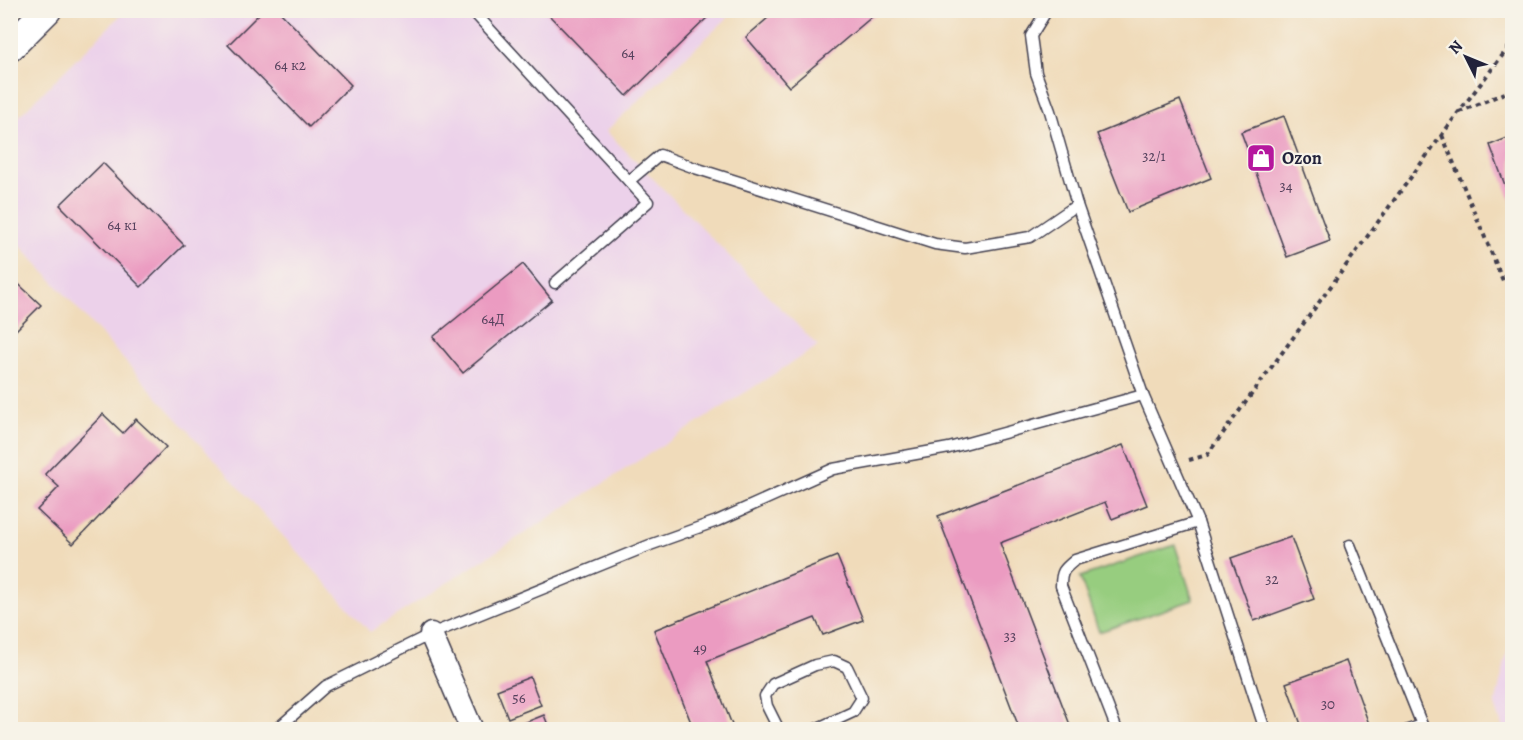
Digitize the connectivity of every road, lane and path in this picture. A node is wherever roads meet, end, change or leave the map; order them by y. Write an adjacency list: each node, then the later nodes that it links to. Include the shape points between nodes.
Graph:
1 (47, 10): 5 (street)
2 (472, 10): 9 (lane)
3 (1047, 10): 10 (lane, via 1031,36 1036,73)
4 (1512, 43): 7 (path)
5 (10, 47)
6 (1512, 90): 7 (path)
7 (1458, 112): 8 (path)
8 (1442, 135): 11 (path, via 1503,283); 14 (path, via 1207,454)
9 (629, 181): 10 (lane, via 660,155 935,244 965,248 1030,237); 12 (lane, via 648,202)
10 (1077, 205): 13 (lane)
11 (1512, 279)
12 (555, 283)
13 (1143, 394): 14 (lane); 17 (lane, via 949,448 833,470 717,521 650,544)
14 (1174, 465): 15 (lane)
15 (1198, 522): 23 (lane, via 1075,560 1061,576 1061,586); 24 (lane)
16 (1350, 545): 18 (lane)
17 (431, 634): 19 (lane, via 326,686); 20 (street)
18 (1423, 727): 25 (lane)
19 (276, 729)
20 (472, 729)
21 (779, 729): 22 (lane, via 765,696 773,684 834,661 847,667 862,698 853,712)
22 (814, 729)
23 (1117, 729)
24 (1265, 729)
25 (1408, 729)

